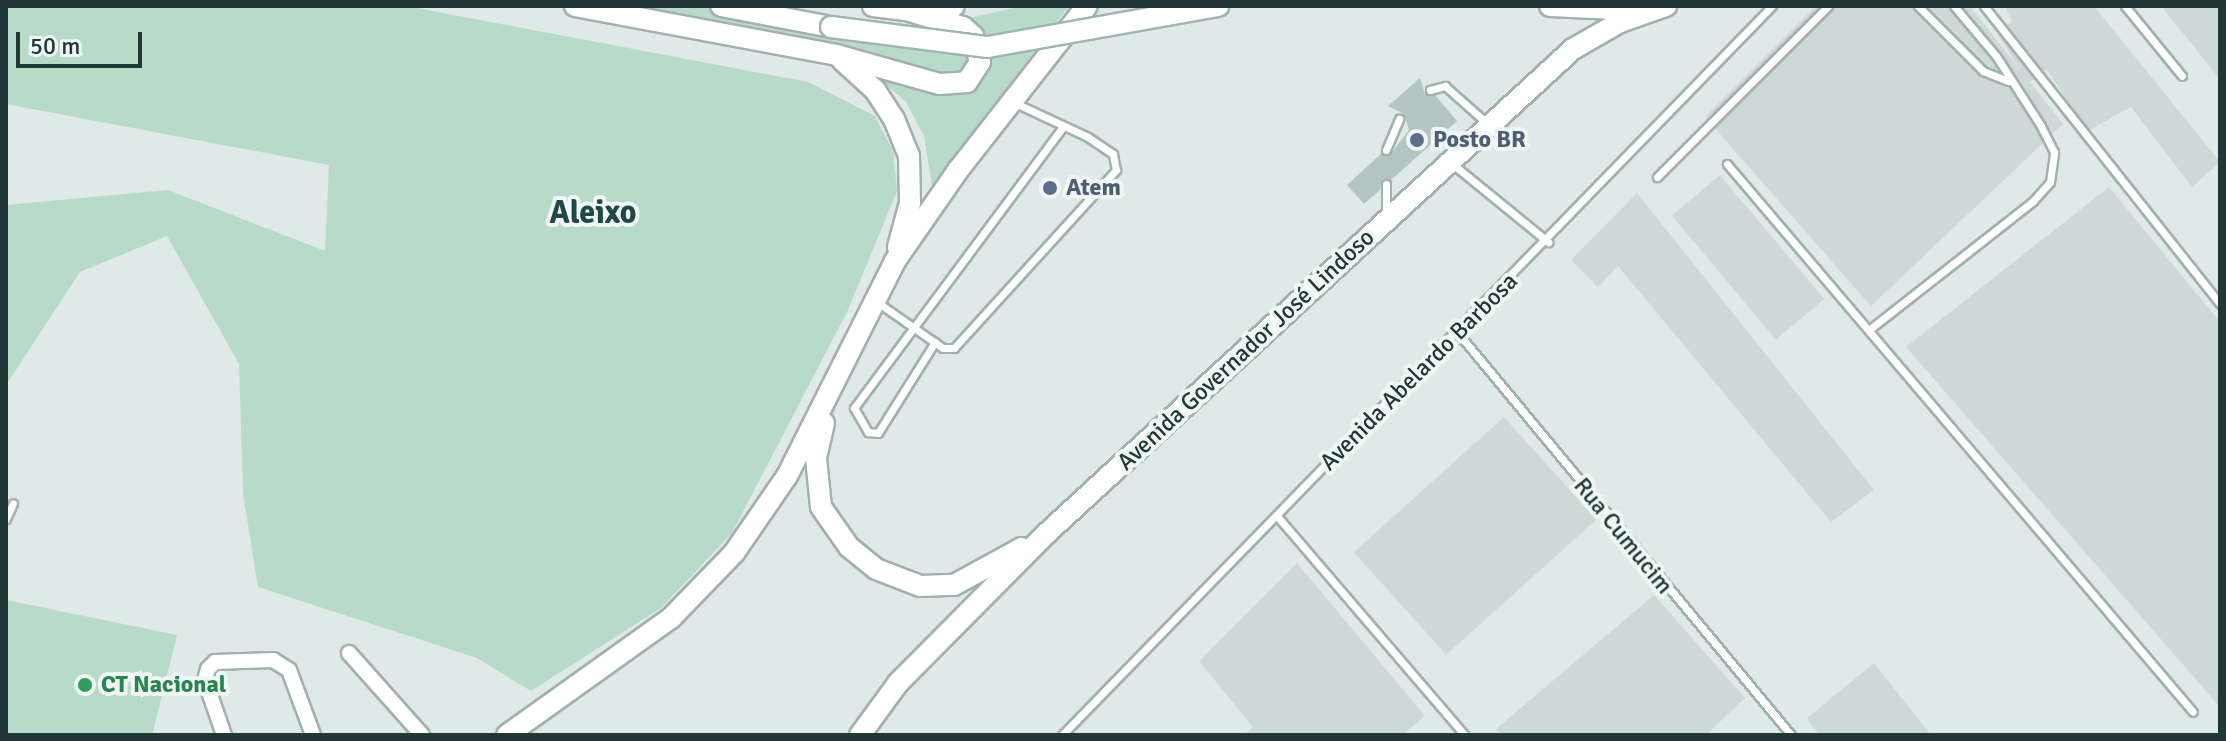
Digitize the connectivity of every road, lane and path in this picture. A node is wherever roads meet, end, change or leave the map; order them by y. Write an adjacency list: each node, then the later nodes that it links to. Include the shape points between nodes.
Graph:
1 (575, 6): 16 (main road)
2 (721, 6): 6 (main road, bridge, via 831,27 988,47)
3 (873, 6): 15 (main road)
4 (954, 6): 15 (main road)
5 (1087, 6): 20 (main road)
6 (1218, 6)
7 (1550, 6): 14 (main road)
8 (1772, 6): 30 (lane, Avenida Abelardo Barbosa)
9 (1828, 6): 27 (lane)
10 (1918, 6): 18 (lane, via 1983,71)
11 (1954, 6): 18 (lane, via 1996,56)
12 (1984, 6): 33 (lane)
13 (2125, 6): 17 (lane)
14 (1660, 8): 22 (main road, Avenida Governador José Lindoso, via 1573,49)
15 (906, 10): 16 (main road, via 963,27 973,36 980,62 967,82 940,84)
16 (836, 55): 31 (main road, via 875,90 909,156 910,203)
17 (2182, 76)
18 (2008, 81): 35 (lane, via 2054,152 2050,182)
19 (1430, 90): 22 (lane, via 1445,86)
20 (1011, 101): 23 (lane); 31 (main road)
21 (1399, 119): 24 (lane)
22 (1490, 126): 25 (main road, Avenida Governador José Lindoso)
23 (1062, 128): 34 (lane); 37 (lane, via 1113,154 1116,170 974,332 954,348)
24 (1386, 150)
25 (1450, 162): 29 (main road, Avenida Governador José Lindoso); 30 (lane)
26 (1727, 164): 35 (lane)
27 (1657, 177)
28 (1386, 184): 29 (lane)
29 (1386, 221): 42 (main road, Avenida Governador José Lindoso)
30 (1548, 242): 36 (lane, Avenida Abelardo Barbosa)
31 (895, 261): 32 (main road)
32 (875, 302): 34 (lane); 38 (main road)
33 (2220, 304)
34 (911, 325): 37 (lane); 37 (lane, via 854,408 868,432 878,433)
35 (1870, 329): 44 (lane)
36 (1458, 333): 40 (lane, Avenida Abelardo Barbosa); 52 (lane, Rua Cumucim)
37 (935, 342)
38 (830, 396): 42 (main road, via 816,458 821,507 849,547 876,569 920,586 954,585); 48 (main road, via 764,514 705,586 636,645)
39 (13, 503): 41 (lane)
40 (1277, 516): 50 (lane, Avenida Abelardo Barbosa); 51 (lane)
41 (6, 519)
42 (1047, 533): 49 (main road, Avenida Governador José Lindoso, via 898,683)
43 (349, 653): 47 (street)
44 (2193, 712)
45 (224, 735): 46 (street, via 205,680 215,662 273,660 289,670)
46 (313, 735)
47 (422, 735)
48 (507, 735)
49 (860, 735)
50 (1062, 735)
51 (1465, 735)
52 (1791, 735)

